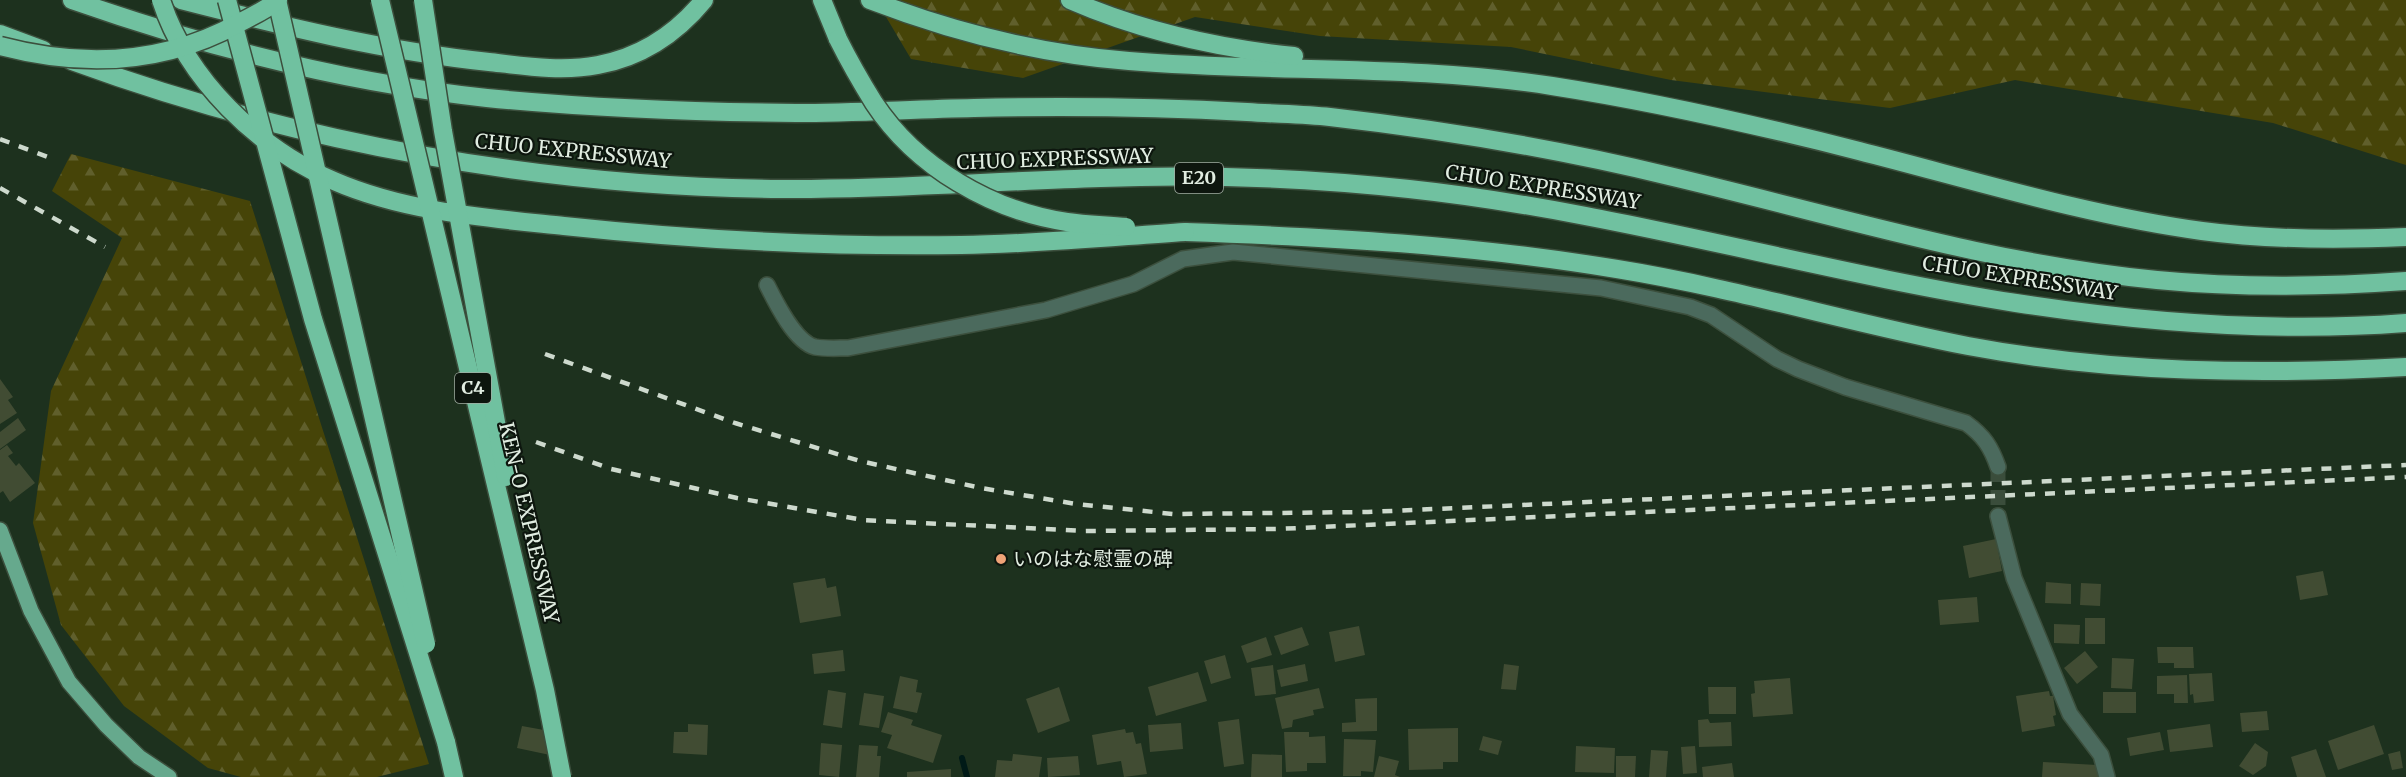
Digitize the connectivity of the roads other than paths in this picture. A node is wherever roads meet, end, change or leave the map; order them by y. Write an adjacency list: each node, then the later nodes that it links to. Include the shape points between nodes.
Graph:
1 (72, 0): 17 (highway, CHUO EXPRESSWAY, via 161,30 265,58 380,82 483,97 648,110 801,113 1160,107 1325,117 1514,143 1669,176 1935,243 2055,267 2159,280 2273,286)
2 (160, 0): 15 (highway, bridge, via 177,38 213,89 270,144 334,182 410,204 508,220 642,234 811,243 963,245)
3 (181, 0): 8 (highway, via 325,36 411,52 524,66 576,68 617,60 647,48 681,26)
4 (227, 0): 25 (highway, bridge, via 316,329)
5 (277, 0): 13 (highway, bridge, via 212,38 161,54 109,60 68,59); 25 (highway, bridge, via 419,609)
6 (380, 0): 24 (highway, KEN-O EXPRESSWAY / C4, bridge)
7 (423, 0): 24 (highway, bridge, via 443,131)
8 (704, 0)
9 (822, 0): 15 (highway, bridge, via 838,39 875,104 907,143 934,166 994,201 1033,214 1067,222)
10 (870, 0): 14 (highway, via 999,41 1128,61 1455,75)
11 (1070, 0): 14 (highway, via 1148,29 1252,52 1471,72)
12 (0, 34): 19 (highway, CHUO EXPRESSWAY / E20, via 156,89 285,126 431,157 628,182 777,189 922,187 1109,177 1331,182 1566,211 1935,288 2086,313 2188,324)
13 (0, 46)
14 (1549, 85): 16 (highway, via 1763,127 2119,217 2205,231 2296,238)
15 (1185, 232): 20 (highway, via 1395,241 1564,261 1674,280 1968,346 2078,361 2185,370)
16 (2406, 237)
17 (2406, 281)
18 (767, 285): 21 (street, via 798,335 814,347 827,348 849,348 1046,310 1133,284 1183,260 1233,252 1601,288 1690,307 1711,315 1798,369 1966,423 1982,434)
19 (2406, 323)
20 (2406, 367)
21 (1998, 467)
22 (1998, 516): 29 (street, via 2014,578 2070,714 2101,754)
23 (0, 530): 26 (main road, via 31,611 69,682 139,757)
24 (545, 690): 28 (highway, KEN-O EXPRESSWAY / C4, bridge)
25 (446, 742): 27 (highway)
26 (169, 777)
27 (454, 777)
28 (562, 777)
29 (2107, 777)

